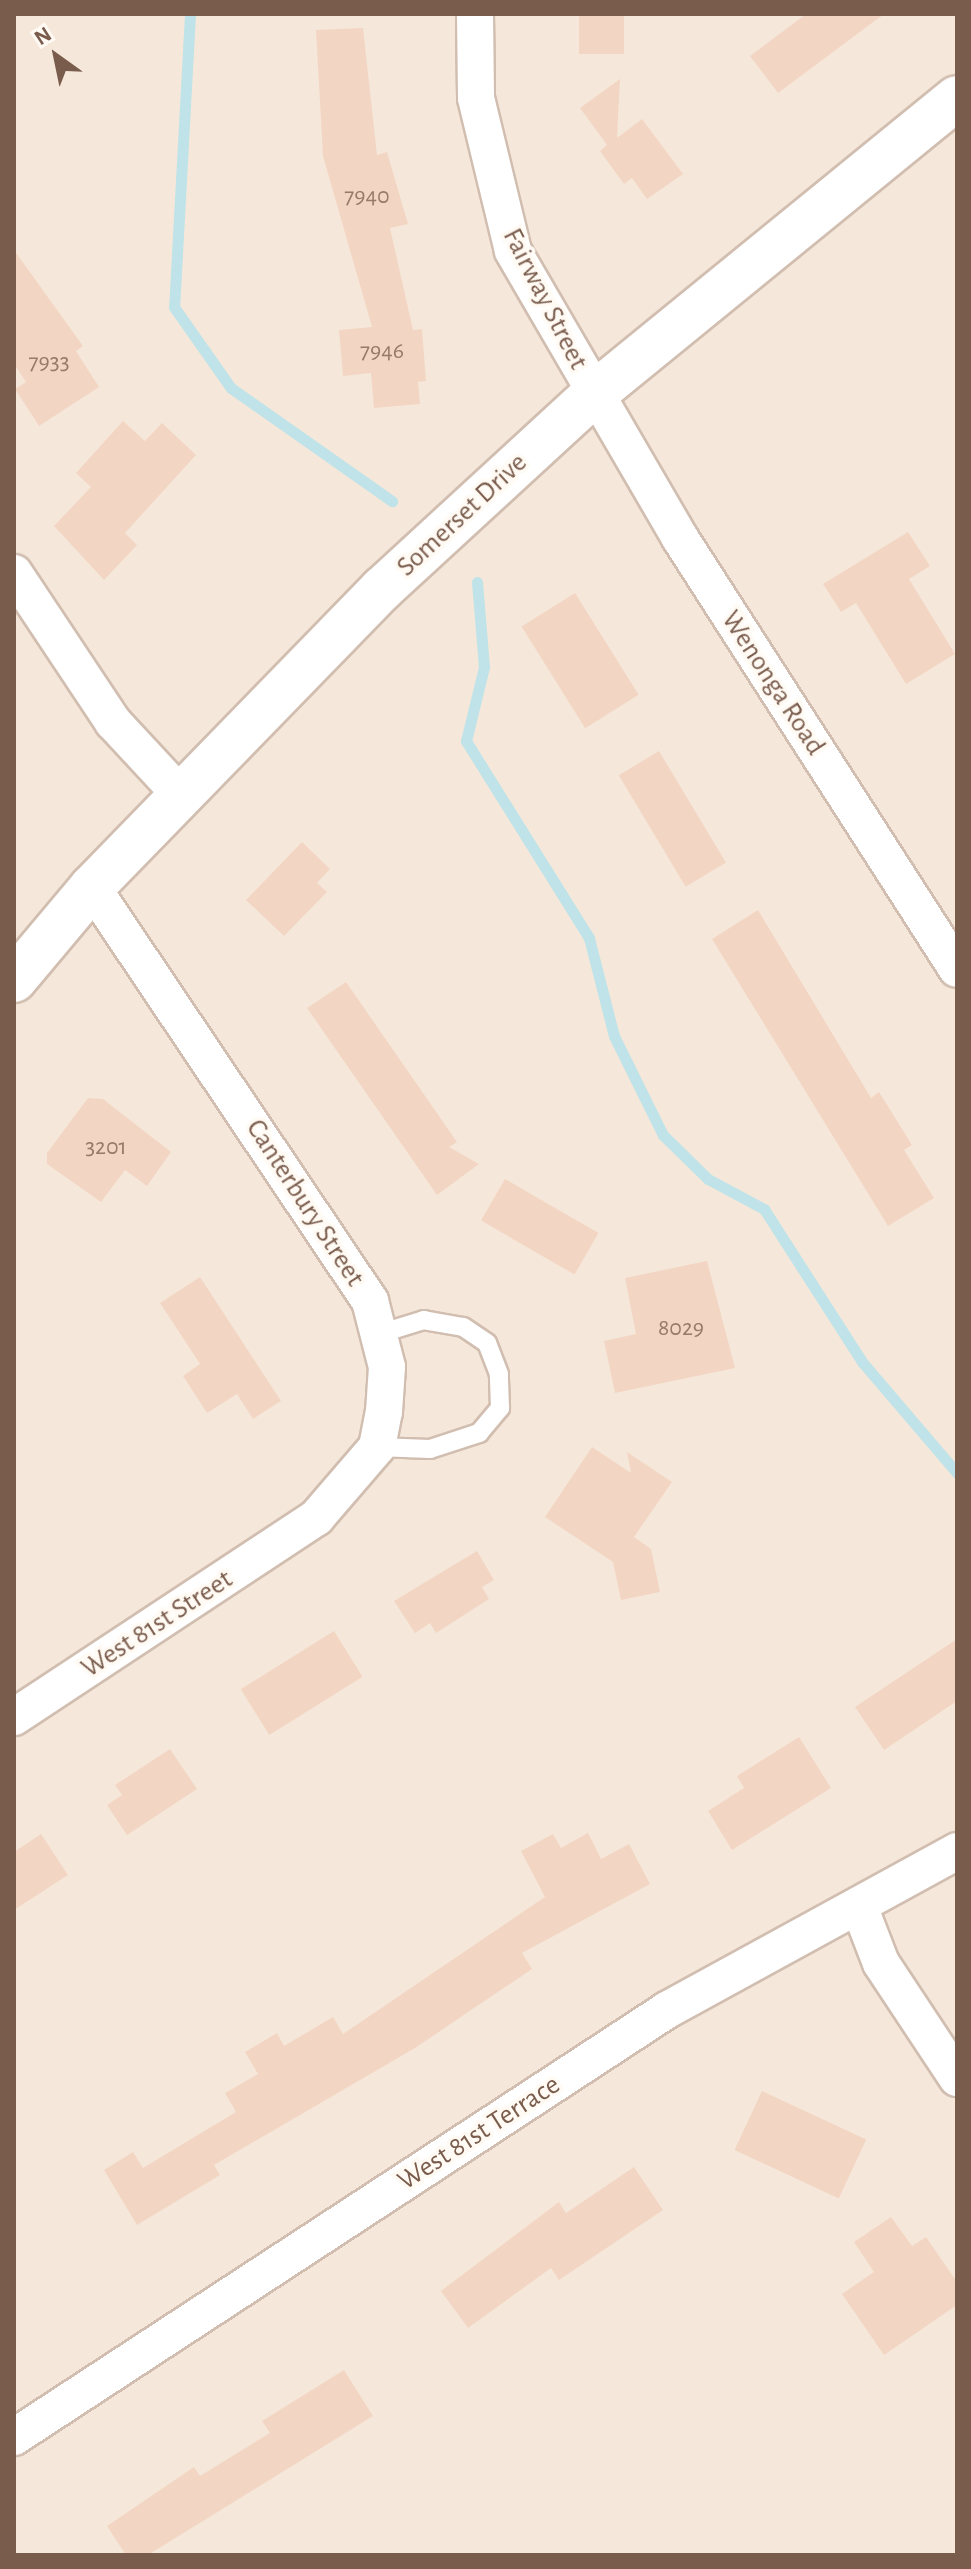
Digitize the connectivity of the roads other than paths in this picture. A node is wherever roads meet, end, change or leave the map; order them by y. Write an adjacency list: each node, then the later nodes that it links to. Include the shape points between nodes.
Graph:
1 (475, 14): 3 (street, Fairway Street, via 476,98 513,251)
2 (957, 98): 3 (street, Somerset Drive)
3 (594, 394): 5 (street, Somerset Drive, via 382,589); 7 (street, Wenonga Road)
4 (14, 573): 5 (street, via 113,722)
5 (180, 794): 6 (street, Somerset Drive)
6 (92, 887): 8 (street, Somerset Drive); 9 (street, Canterbury Street, via 349,1267)
7 (957, 969)
8 (14, 980)
9 (382, 1333): 10 (street, Canterbury Street, via 387,1367); 10 (lane, via 424,1320 463,1327 487,1343 499,1374 500,1408 479,1433 430,1449)
10 (377, 1447): 11 (street, West 81st Street, via 299,1529)
11 (14, 1717)
12 (957, 1851): 13 (street, West 81st Terrace)
13 (859, 1906): 14 (street, via 881,1963); 15 (street, West 81st Terrace, via 667,2010)
14 (957, 2078)
15 (14, 2437)

